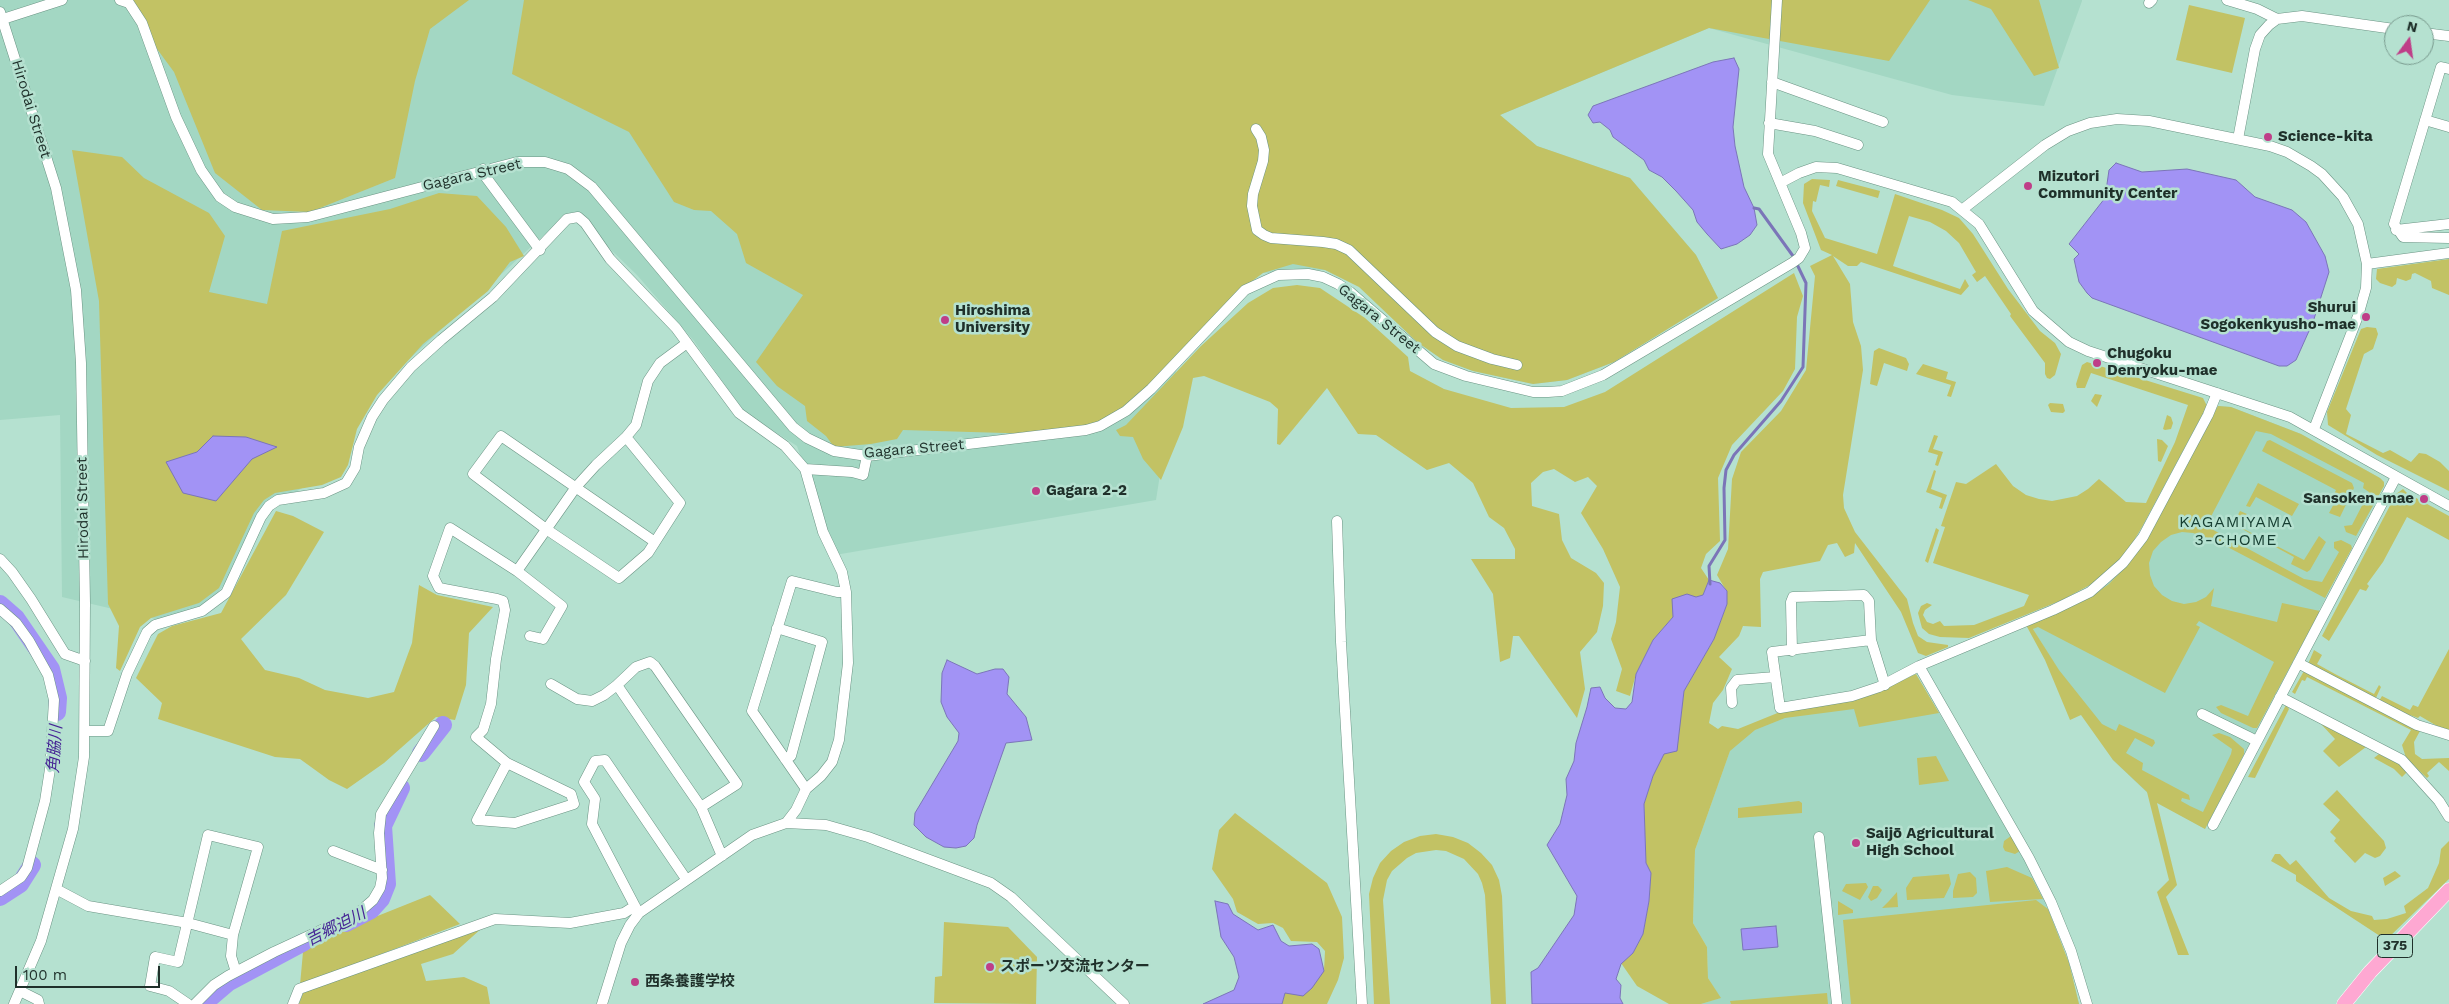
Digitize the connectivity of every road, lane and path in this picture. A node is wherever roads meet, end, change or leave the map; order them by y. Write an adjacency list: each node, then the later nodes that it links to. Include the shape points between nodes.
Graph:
1 (62, 0): 5 (street)
2 (120, 0): 19 (street, Gagara Street, via 129,3 142,23 176,118 201,170 220,197 235,207 273,219 308,217)
3 (1777, 0): 11 (street)
4 (2227, 0): 6 (street)
5 (1, 17): 49 (street, Hirodai Street, via 56,188 76,290 81,363)
6 (2277, 19): 7 (street, via 2302,16); 17 (street, via 2265,28 2257,41)
7 (2384, 28)
8 (2434, 34): 9 (street)
9 (2449, 36)
10 (2449, 69): 12 (street, via 2442,67)
11 (1772, 82): 13 (street); 14 (street)
12 (2426, 120): 15 (street); 23 (street, via 2394,224)
13 (1883, 122)
14 (1769, 124): 18 (street, via 1816,131); 20 (street, via 1768,154)
15 (2449, 126)
16 (1256, 129): 29 (street, via 1264,150 1253,194 1257,230 1283,240 1323,242 1349,250 1436,332 1457,346)
17 (2238, 139): 21 (street, via 2132,119 2090,123 2045,145); 27 (street, via 2287,152 2322,174 2343,196 2358,224)
18 (1858, 145)
19 (483, 170): 25 (street); 33 (street, Gagara Street, via 517,162 546,162 568,169 592,187 793,427 834,451)
20 (1780, 183): 21 (street, via 1816,167 1837,168 1941,198); 33 (street, Gagara Street, via 1805,248 1795,260 1603,375 1571,388 1533,392 1444,370 1338,284 1308,274 1278,276 1245,290 1151,389 1126,411 1100,426)
21 (1963, 209): 30 (street, via 1979,224 2033,311 2062,336 2088,351)
22 (2449, 224): 23 (street)
23 (2396, 230): 24 (street, via 2403,237)
24 (2449, 238)
25 (540, 250): 28 (street, via 567,219 578,217 610,259); 60 (street, via 493,297 428,350 383,400 365,432 355,468 346,483 324,493 278,500 269,506 226,593 202,611 155,625 146,632 108,731)
26 (2449, 253): 27 (street)
27 (2367, 264): 31 (street, via 2366,288 2358,316)
28 (687, 343): 32 (street, via 660,363 648,381 636,425); 34 (street, via 739,413 785,446)
29 (1517, 364)
30 (2217, 393): 31 (street, via 2290,417); 51 (street, via 2143,537 2109,577 2090,592 2060,607)
31 (2314, 429): 35 (street)
32 (626, 437): 36 (street); 40 (street, via 680,503)
33 (867, 456): 34 (street, via 863,475)
34 (805, 469): 43 (street, via 824,532 842,572)
35 (2396, 477): 37 (street); 50 (street)
36 (576, 487): 39 (street); 39 (street, via 501,436 473,474); 40 (street)
37 (2449, 506)
38 (1337, 521): 90 (street)
39 (546, 530): 40 (street, via 619,578 648,553); 42 (street)
40 (655, 542)
41 (0, 559): 49 (street, via 31,599 65,654)
42 (517, 571): 46 (street, via 562,606 543,639); 64 (street, via 450,528 433,576 439,588 503,601 505,610 491,704 483,730 476,737)
43 (846, 592): 45 (street, via 792,581); 65 (street, via 848,663 839,740 832,762)
44 (0, 609): 77 (street, via 16,622 29,641 48,675 54,700 50,769 27,868 21,877)
45 (777, 628): 63 (street, via 752,711); 63 (street, via 822,642 791,756)
46 (530, 636)
47 (1871, 640): 48 (street); 48 (street, via 1869,601 1864,595 1793,597); 55 (street)
48 (1792, 651): 52 (street, via 1772,652)
49 (85, 660): 60 (street, Hirodai Street)
50 (2298, 663): 56 (street); 61 (street, via 2417,725)
51 (1919, 666): 55 (street); 92 (street, via 2051,902 2071,951)
52 (1775, 676): 55 (street, via 1780,708 1852,696); 57 (street, via 1737,680 1731,688)
53 (551, 684): 54 (street, via 577,699 592,701)
54 (616, 685): 66 (street); 66 (street, via 636,667 650,662 726,768 736,784)
55 (1885, 685)
56 (2280, 696): 62 (street); 67 (street, via 2402,760 2440,801)
57 (1732, 703)
58 (2202, 714): 62 (street)
59 (434, 726): 73 (street, via 381,814 378,834)
60 (85, 731): 75 (street, Hirodai Street, via 73,829)
61 (2449, 735)
62 (2257, 741): 69 (street)
63 (786, 759): 65 (street)
64 (507, 763): 64 (street, via 571,794 574,804 515,823 477,820)
65 (806, 789): 68 (street)
66 (701, 807): 72 (street)
67 (2449, 817)
68 (786, 823): 72 (street, via 752,835); 89 (street, via 826,825 868,837 991,883 1011,897)
69 (2213, 825)
70 (1819, 837): 91 (street)
71 (333, 851): 73 (street)
72 (722, 856): 74 (street)
73 (382, 870): 81 (street, via 380,888 362,910)
74 (686, 879): 78 (street); 78 (street, via 605,760 595,761 584,782 594,799 592,824)
75 (56, 889): 79 (street, via 88,906); 82 (street, Hirodai Street)
76 (2449, 890): 93 (highway, 375, via 2370,972)
77 (0, 891)
78 (636, 913): 87 (street, via 570,923 495,919 299,989); 88 (street, via 620,943)
79 (188, 923): 80 (street); 80 (street, via 208,834 258,847); 85 (street, via 178,962 154,957 150,986 169,991)
80 (233, 935): 81 (street, via 231,956)
81 (236, 972): 86 (street, via 214,985)
82 (20, 991): 83 (street, Hirodai Street); 84 (street, via 38,1000)
83 (14, 1004)
84 (39, 1004)
85 (188, 1004)
86 (195, 1004)
87 (293, 1004)
88 (602, 1004)
89 (1124, 1004)
90 (1362, 1004)
91 (1837, 1004)
92 (2087, 1004)
93 (2344, 1004)

